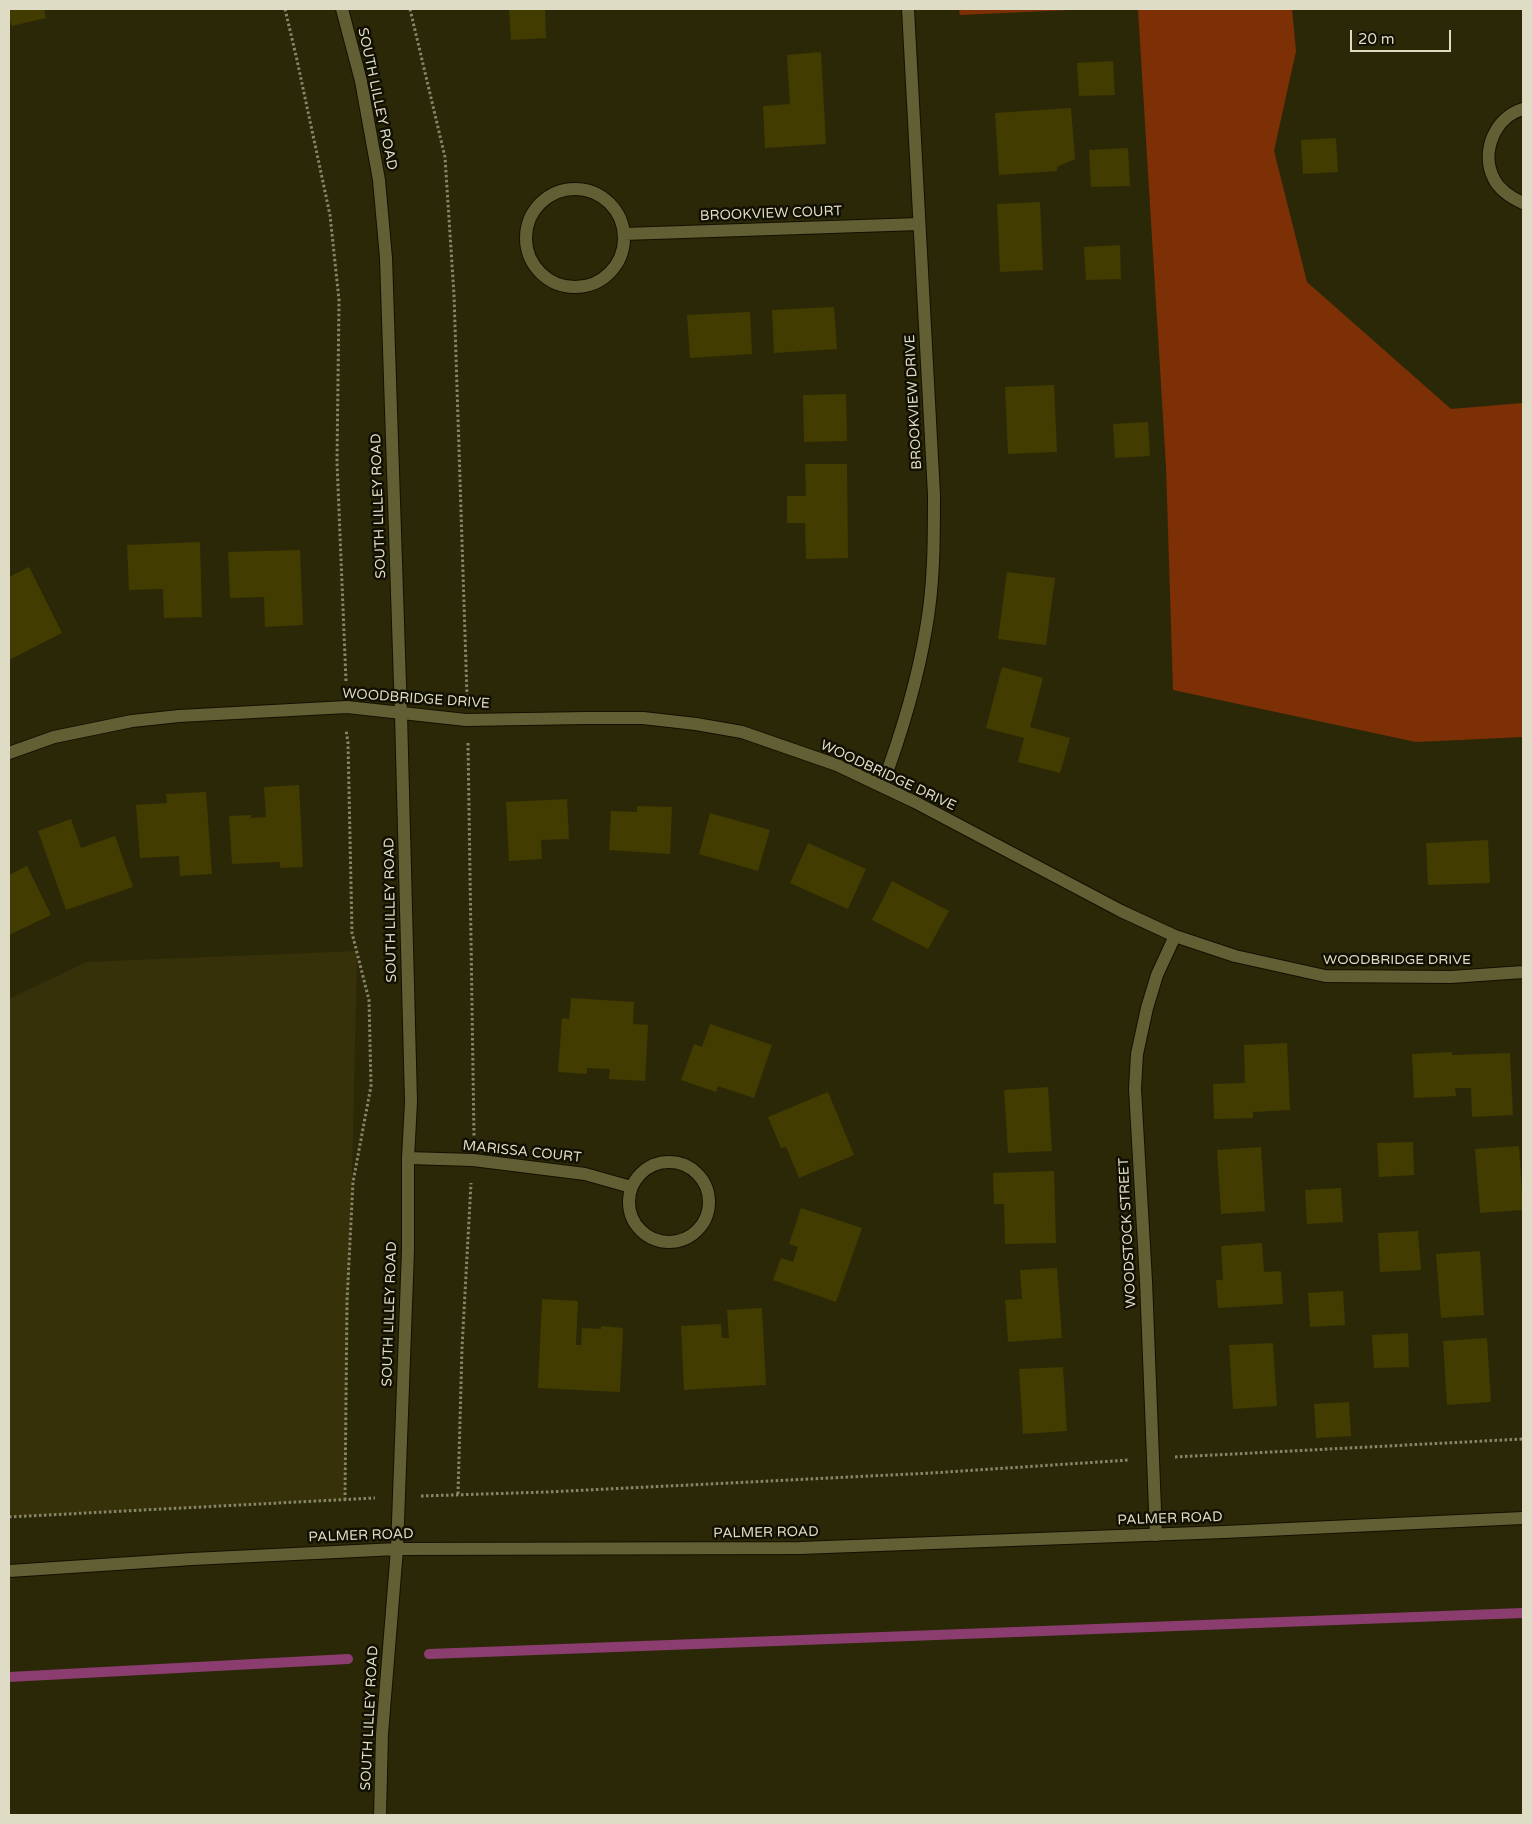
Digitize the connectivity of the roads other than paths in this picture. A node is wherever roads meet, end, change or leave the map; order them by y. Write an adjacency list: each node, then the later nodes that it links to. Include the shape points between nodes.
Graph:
1 (342, 9): 7 (street, SOUTH LILLEY ROAD, via 361,81 379,180 386,258)
2 (908, 9): 5 (street, BROOKVIEW DRIVE)
3 (1523, 109): 4 (street, via 1499,124 1490,141 1488,160 1494,179 1506,194)
4 (1523, 203)
5 (919, 224): 6 (street, BROOKVIEW COURT); 9 (street, BROOKVIEW DRIVE, via 934,495 934,561 927,627 917,676)
6 (624, 234): 6 (street, via 618,215 606,200 589,191 570,189 552,194 537,206 528,224 526,242 531,261 543,276 560,285 580,287 598,282 613,270 622,252)
7 (401, 714): 8 (street, WOODBRIDGE DRIVE, via 347,708 151,719 54,737); 9 (street, WOODBRIDGE DRIVE, via 466,720 643,718 696,724 742,732 837,765); 12 (street, SOUTH LILLEY ROAD, via 411,1102)
8 (9, 753)
9 (882, 786): 10 (street, WOODBRIDGE DRIVE)
10 (1175, 936): 11 (street, WOODBRIDGE DRIVE, via 1235,956 1325,976 1451,977); 15 (street, WOODSTOCK STREET, via 1157,974 1147,1008 1135,1089)
11 (1523, 972)
12 (408, 1158): 13 (street, MARISSA COURT, via 473,1160 584,1174); 16 (street, SOUTH LILLEY ROAD, via 408,1250)
13 (631, 1187): 13 (street, via 628,1202 631,1218 640,1231 654,1239 669,1242 685,1239 698,1230 707,1217 710,1202 706,1186 698,1173 684,1164 669,1161 653,1164)
14 (1523, 1518): 15 (street, PALMER ROAD)
15 (1156, 1535): 16 (street, PALMER ROAD, via 800,1548)
16 (397, 1549): 17 (street, PALMER ROAD); 18 (street, SOUTH LILLEY ROAD, via 382,1734)
17 (9, 1571)
18 (380, 1815)

